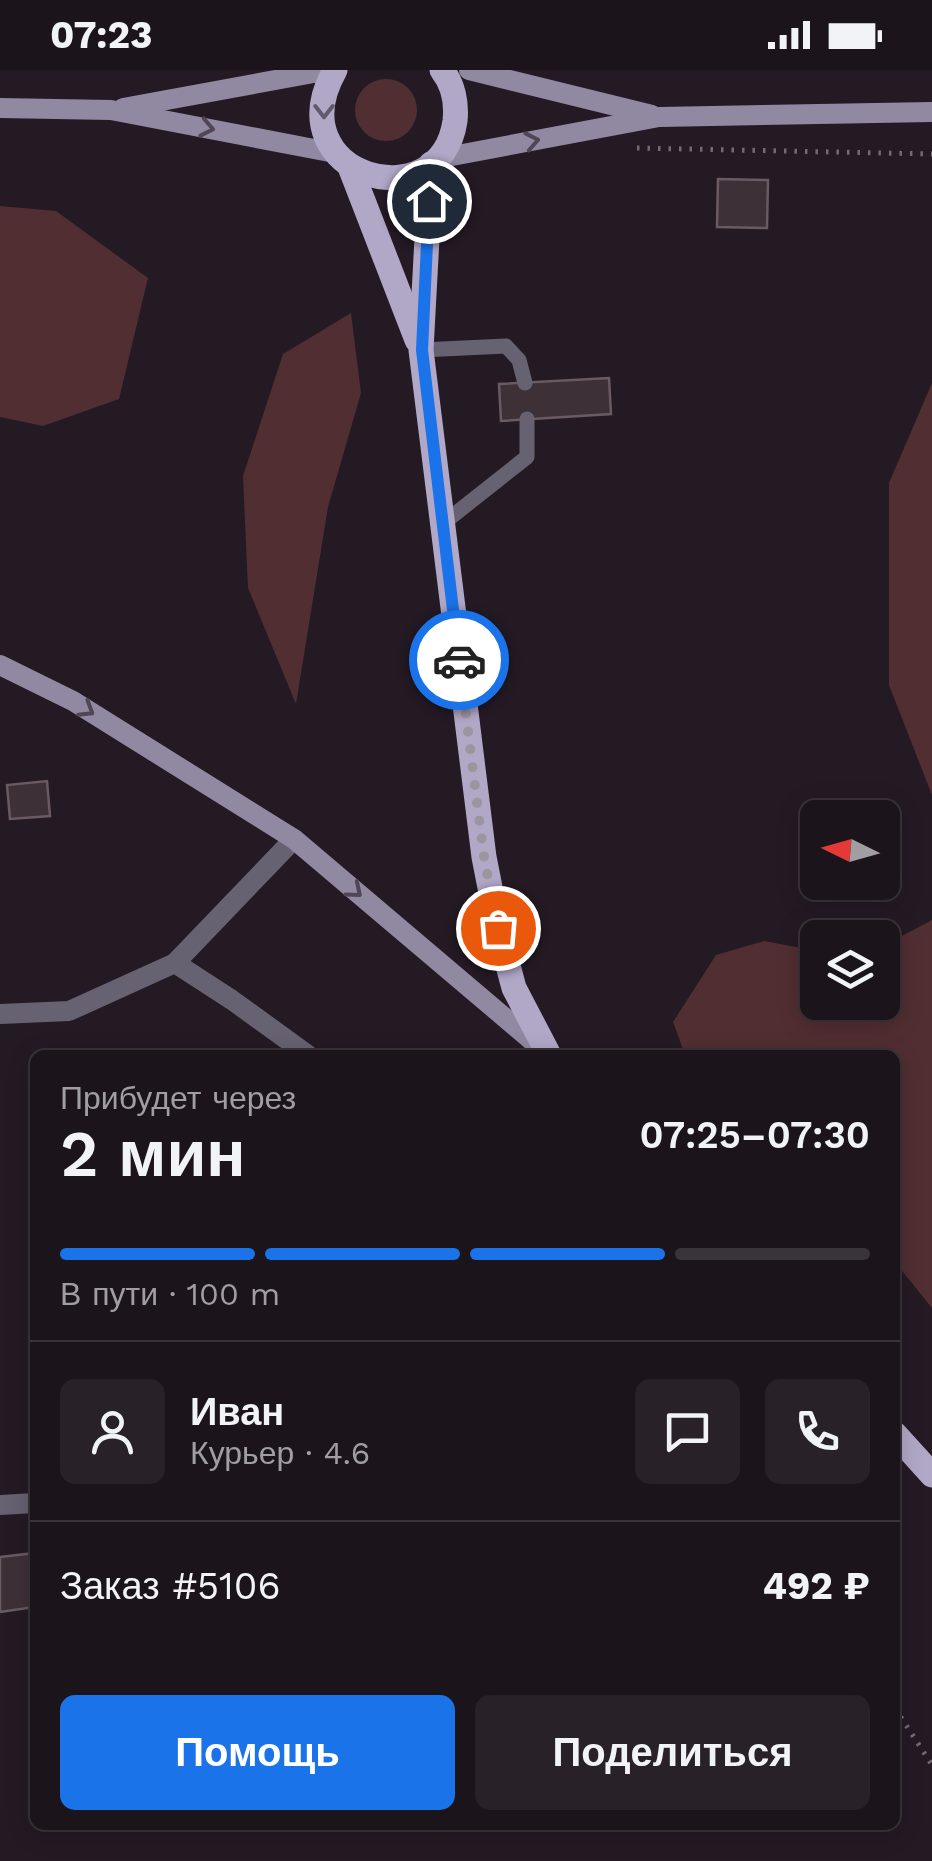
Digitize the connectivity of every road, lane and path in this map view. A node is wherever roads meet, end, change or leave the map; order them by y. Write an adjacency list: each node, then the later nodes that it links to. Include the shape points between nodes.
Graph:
1 (332, 70): 5 (main road); 10 (main road, one-way to 10, via 321,120)
2 (442, 70): 11 (main road, via 456,110 447,145)
3 (469, 70): 7 (main road)
4 (0, 108): 5 (main road)
5 (111, 110): 10 (main road, one-way to 10)
6 (932, 112): 7 (main road)
7 (659, 117): 11 (main road, one-way to 7)
8 (628, 148): 9 (path)
9 (932, 154)
10 (342, 160): 11 (main road, via 382,178 416,173); 12 (main road)
11 (434, 162): 12 (main road)
12 (422, 350): 13 (lane, via 506,346); 15 (main road)
13 (526, 383)
14 (527, 419): 15 (lane, via 527,457)
15 (441, 525): 22 (main road, via 498,928 514,988)
16 (0, 665): 17 (main road, one-way to 17, via 73,701)
17 (294, 838): 18 (street); 21 (main road, one-way to 21)
18 (175, 964): 19 (street, via 69,1011); 20 (street)
19 (0, 1014)
20 (301, 1050)
21 (543, 1050)
22 (546, 1050)
23 (900, 1440): 24 (main road)
24 (932, 1475)
25 (30, 1502): 26 (street)
26 (0, 1505)
27 (900, 1716): 28 (path)
28 (932, 1764)

